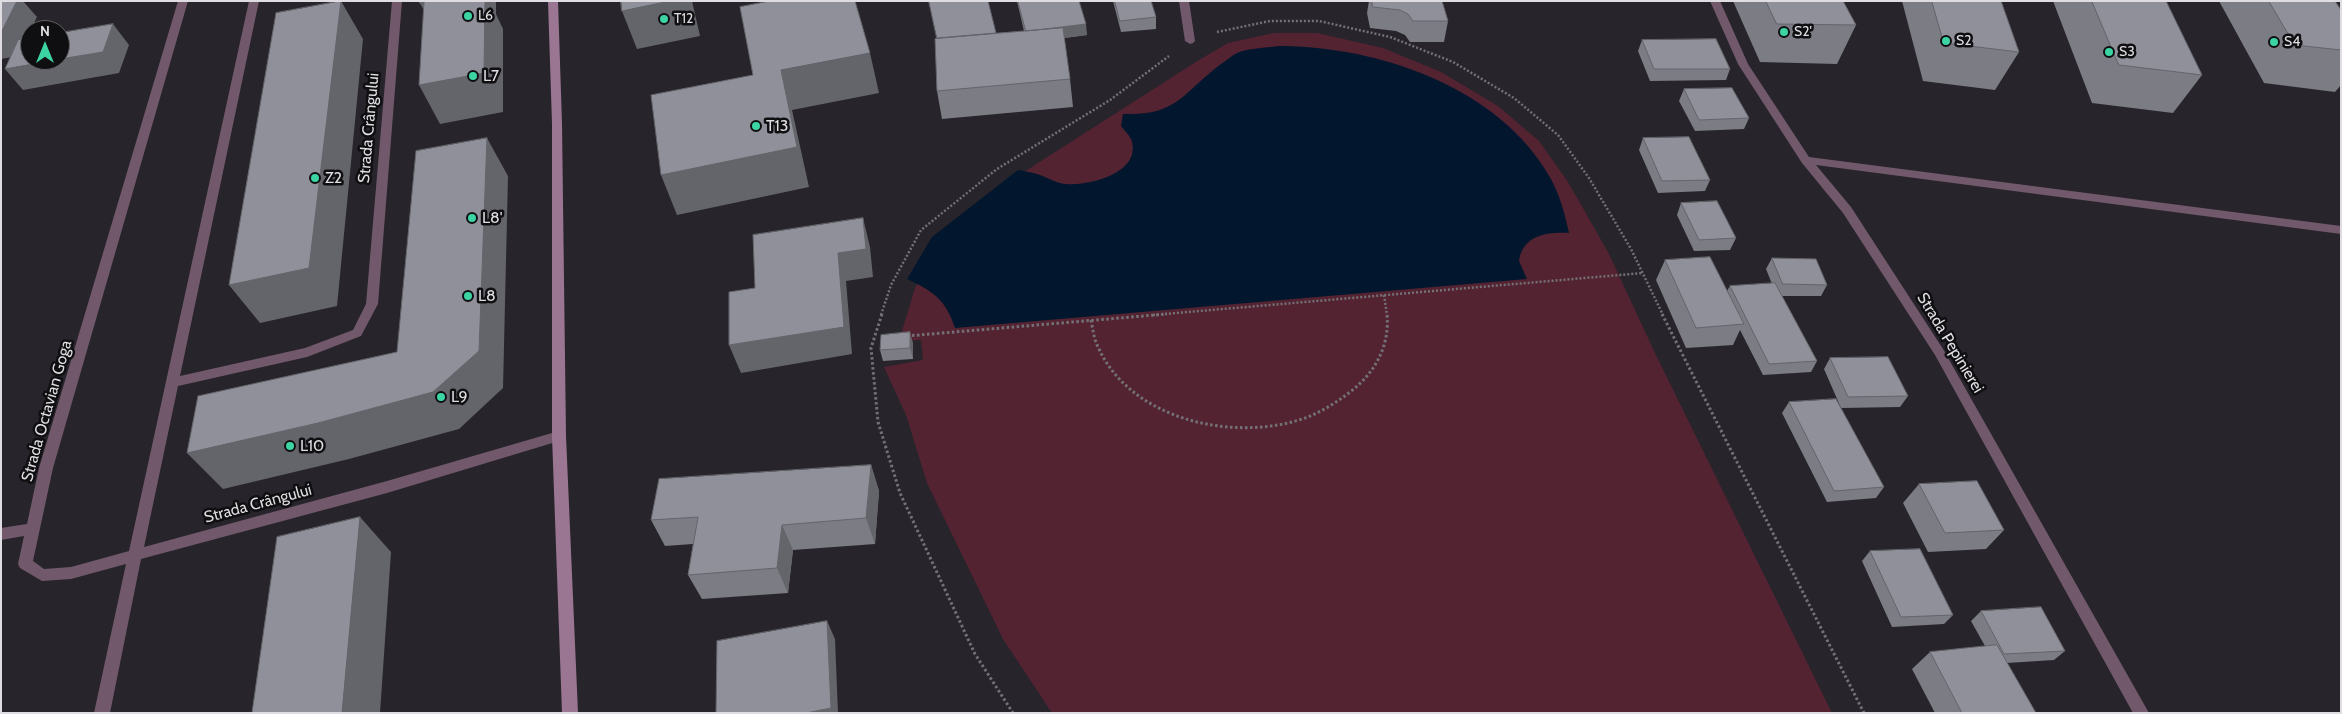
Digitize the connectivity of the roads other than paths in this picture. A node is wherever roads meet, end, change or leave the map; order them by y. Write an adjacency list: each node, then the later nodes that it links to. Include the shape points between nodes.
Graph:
1 (183, 1): 12 (street, Strada Octavian Goga, via 46,468)
2 (254, 1): 10 (street)
3 (397, 1): 10 (street, Strada Crângului, via 372,304 357,333 307,352)
4 (554, 1): 11 (main road)
5 (1184, 1): 7 (street)
6 (1715, 1): 8 (street, Strada Pepinierei, via 1743,64)
7 (1190, 41)
8 (1806, 160): 9 (street); 17 (street, Strada Pepinierei, via 1847,210 1939,352)
9 (2341, 230)
10 (173, 382): 14 (street)
11 (560, 436): 14 (street, Strada Crângului); 16 (main road)
12 (32, 529): 13 (street); 14 (street, Strada Octavian Goga, via 25,564 42,575 72,573)
13 (1, 534)
14 (135, 555): 15 (street)
15 (102, 713)
16 (570, 713)
17 (2141, 713)

